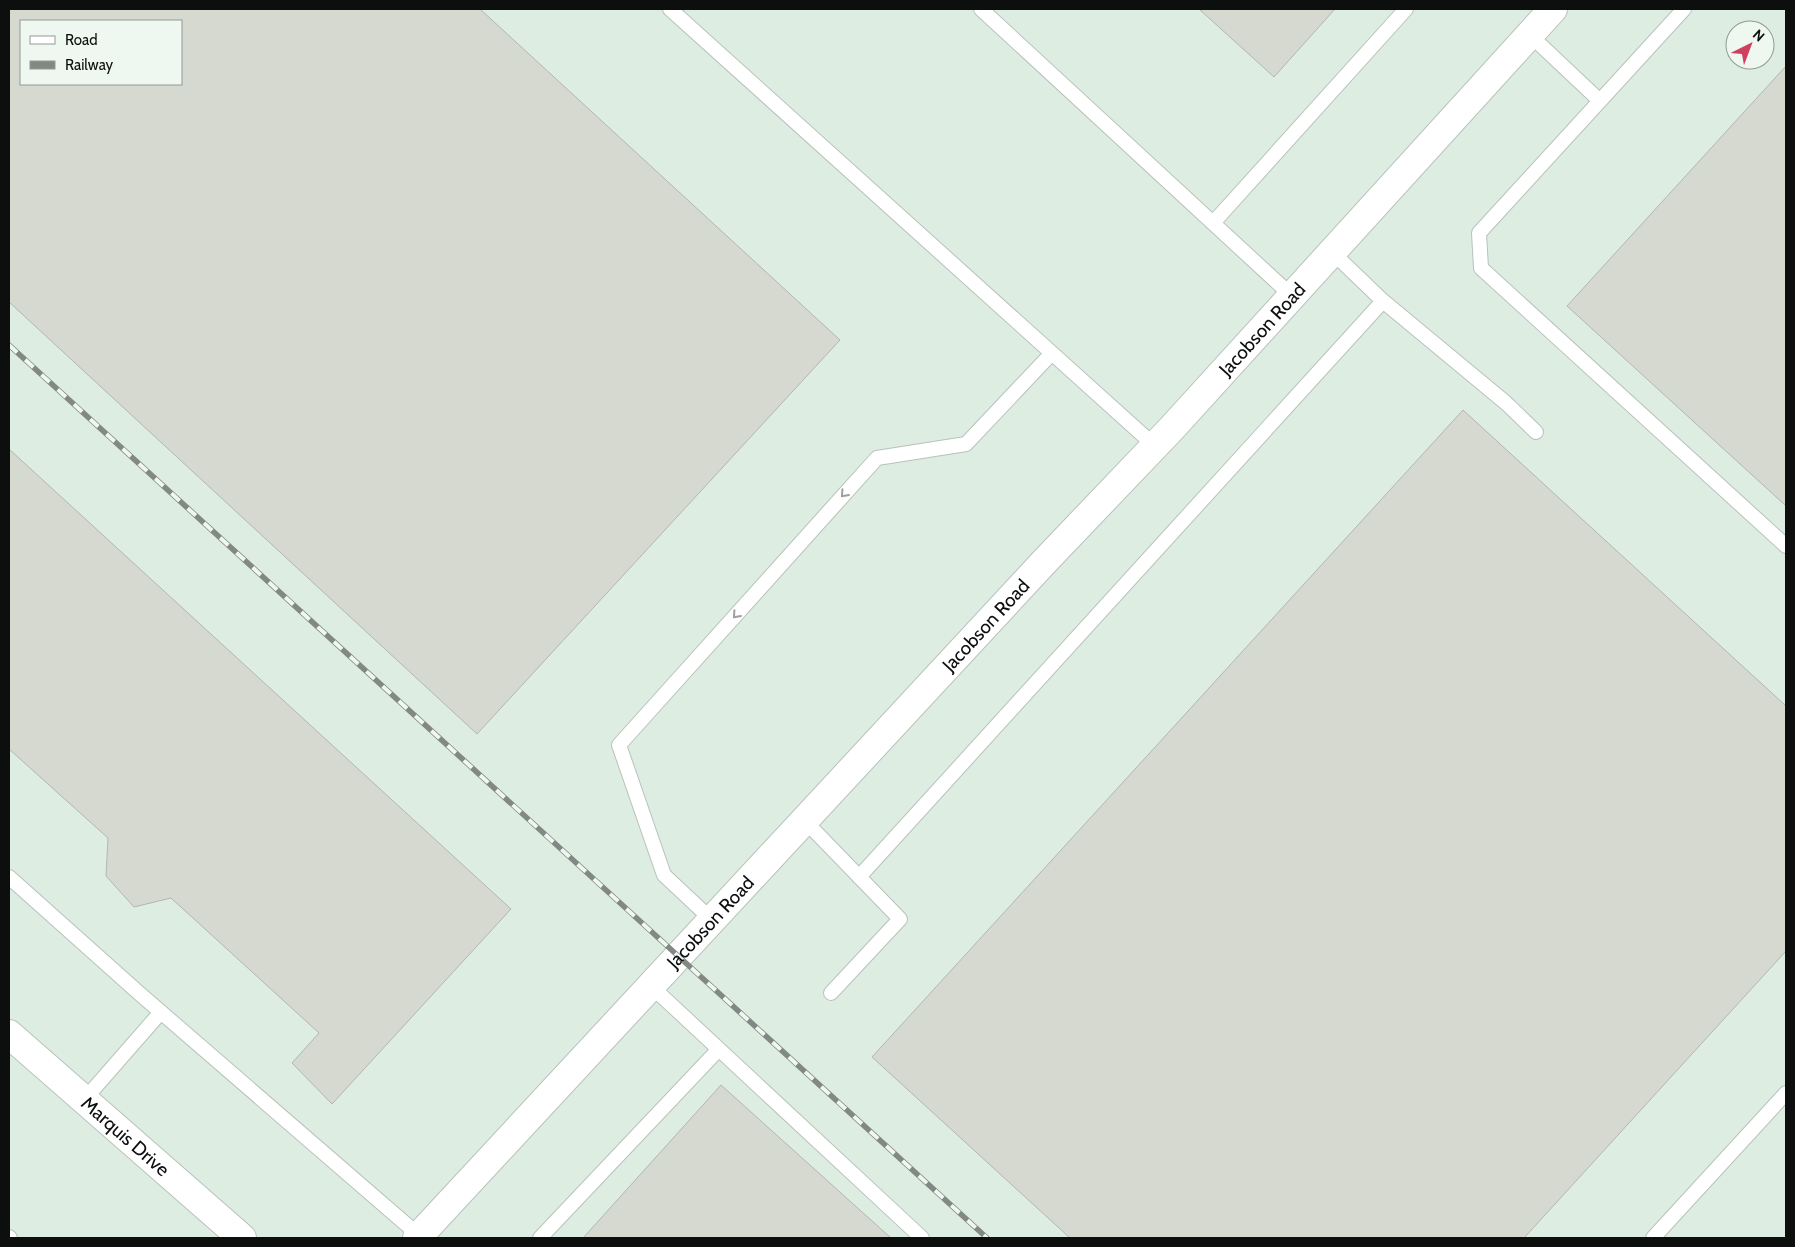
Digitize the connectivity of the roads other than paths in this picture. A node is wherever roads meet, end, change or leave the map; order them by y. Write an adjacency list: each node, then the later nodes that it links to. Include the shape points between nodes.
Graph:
1 (670, 9): 12 (lane)
2 (981, 9): 8 (lane)
3 (1406, 9): 8 (lane)
4 (1553, 9): 6 (street, Jacobson Road)
5 (1684, 9): 7 (lane)
6 (1530, 35): 7 (lane); 9 (street, Jacobson Road)
7 (1600, 101): 15 (lane, via 1479,233 1481,268)
8 (1213, 223): 10 (lane)
9 (1332, 252): 10 (street, Jacobson Road); 11 (lane)
10 (1292, 296): 14 (street, Jacobson Road)
11 (1383, 301): 13 (lane, via 1506,403); 18 (lane)
12 (1052, 353): 14 (lane); 19 (lane, one-way to 19, via 966,444 877,458 618,746 664,875)
13 (1536, 432)
14 (1155, 446): 16 (street, Jacobson Road)
15 (1786, 546)
16 (805, 820): 18 (lane); 19 (street, Jacobson Road)
17 (9, 876): 22 (lane)
18 (859, 877): 21 (lane, via 900,919)
19 (712, 920): 20 (street, Jacobson Road)
20 (651, 986): 24 (lane); 27 (street, Jacobson Road)
21 (831, 993)
22 (160, 1012): 26 (lane); 27 (lane)
23 (9, 1034): 26 (street, Marquis Drive)
24 (719, 1049): 29 (lane); 30 (lane)
25 (1786, 1093): 31 (lane)
26 (84, 1100): 28 (street, Marquis Drive)
27 (420, 1237)
28 (242, 1238)
29 (540, 1238)
30 (922, 1238)
31 (1653, 1238)

